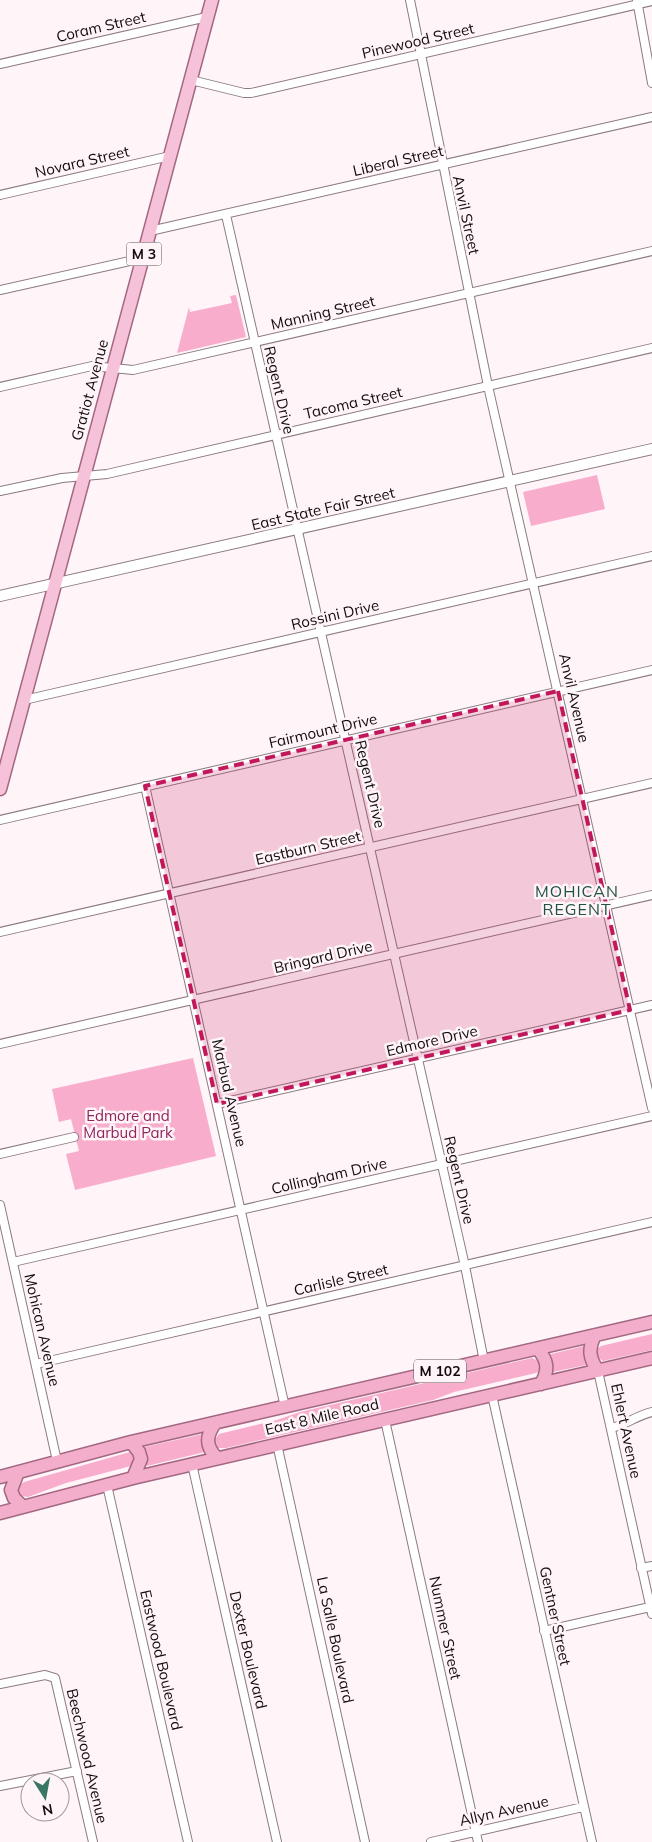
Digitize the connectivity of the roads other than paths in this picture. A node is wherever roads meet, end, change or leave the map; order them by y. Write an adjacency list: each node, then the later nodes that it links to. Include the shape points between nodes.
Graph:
1 (212, 0): 5 (main road, Gratiot Avenue / M 3)
2 (410, 0): 6 (street)
3 (652, 1): 4 (street, Pinewood Street)
4 (638, 2): 6 (street, Pinewood Street); 9 (street)
5 (207, 17): 7 (street, Coram Street); 8 (main road, Gratiot Avenue / M 3)
6 (420, 54): 8 (street, Pinewood Street, via 251,93); 12 (street, Anvil Street)
7 (0, 64)
8 (190, 80): 11 (main road, Gratiot Avenue / M 3)
9 (652, 83)
10 (652, 117): 12 (street, Liberal Street)
11 (170, 156): 13 (street, Novara Street); 15 (main road, Gratiot Avenue / M 3)
12 (442, 165): 14 (street, Liberal Street); 19 (street, Anvil Street)
13 (0, 194)
14 (226, 215): 15 (street, Liberal Street); 20 (street, Regent Drive)
15 (150, 231): 17 (main road, Gratiot Avenue / M 3)
16 (652, 251): 19 (street, Manning Street)
17 (143, 258): 18 (street); 22 (main road, Gratiot Avenue / M 3)
18 (0, 290)
19 (468, 293): 20 (street, Manning Street); 24 (street, Anvil Avenue)
20 (255, 343): 22 (street, Manning Street, via 133,370); 25 (street, Regent Drive)
21 (652, 348): 24 (street, Tacoma Street)
22 (113, 368): 23 (street, Manning Street, via 92,366); 27 (main road, Gratiot Avenue / M 3)
23 (0, 386)
24 (488, 386): 25 (street, Tacoma Street); 28 (street, Anvil Avenue)
25 (275, 434): 27 (street, Tacoma Street, via 107,474); 30 (street, Regent Drive)
26 (652, 449): 28 (street, East State Fair Street)
27 (85, 475): 29 (street, Tacoma Street); 33 (main road, Gratiot Avenue / M 3)
28 (511, 481): 30 (street, East State Fair Street); 32 (street, Anvil Avenue)
29 (0, 491)
30 (297, 531): 33 (street, East State Fair Street); 35 (street, Regent Drive)
31 (652, 556): 32 (street, Rossini Drive)
32 (534, 583): 35 (street, Rossini Drive); 37 (street, Anvil Avenue)
33 (55, 584): 34 (street, East State Fair Street); 38 (main road, Gratiot Avenue / M 3)
34 (0, 596)
35 (320, 633): 38 (street, Rossini Drive); 39 (street, Regent Drive)
36 (652, 670): 37 (street, Fairmount Drive)
37 (558, 691): 39 (street, Fairmount Drive); 43 (street, Anvil Avenue)
38 (24, 700): 42 (main road, Gratiot Avenue / M 3)
39 (346, 740): 41 (street, Fairmount Drive); 45 (street, Regent Drive)
40 (652, 783): 43 (street, Eastburn Street)
41 (145, 786): 44 (street, Fairmount Drive); 46 (street, Marbud Avenue)
42 (0, 789)
43 (582, 799): 45 (street, Eastburn Street); 48 (street, Anvil Avenue)
44 (0, 820)
45 (371, 848): 46 (street, Eastburn Street); 50 (street, Regent Drive)
46 (170, 893): 49 (street, Eastburn Street); 51 (street, Marbud Avenue)
47 (652, 895): 48 (street, Bringard Drive)
48 (606, 906): 50 (street, Bringard Drive); 53 (street, Anvil Avenue)
49 (0, 932)
50 (395, 955): 51 (street, Bringard Drive); 55 (street, Regent Drive)
51 (194, 1001): 54 (street, Bringard Drive); 56 (street, Marbud Avenue)
52 (652, 1005): 53 (street, Edmore Drive)
53 (630, 1010): 55 (street, Edmore Drive); 57 (street, Anvil Avenue)
54 (0, 1044)
55 (418, 1059): 56 (street, Edmore Drive); 61 (street, Regent Drive)
56 (217, 1104): 63 (street, Marbud Avenue)
57 (652, 1108)
58 (652, 1116): 61 (street, Collingham Drive)
59 (74, 1137): 60 (street)
60 (0, 1154)
61 (440, 1165): 63 (street, Collingham Drive); 66 (street, Regent Drive)
62 (0, 1205): 65 (street, Mohican Avenue)
63 (241, 1210): 65 (street, Collingham Drive); 67 (street, Marbud Avenue)
64 (652, 1222): 66 (street, Carlisle Street)
65 (13, 1262): 73 (street, Mohican Avenue)
66 (465, 1266): 67 (street, Carlisle Street); 72 (street, Regent Drive)
67 (264, 1312): 73 (street, Carlisle Street); 77 (street, Marbud Avenue)
68 (652, 1322): 69 (highway, East 8 Mile Road / M 102)
69 (595, 1335): 70 (highway, East 8 Mile Road / M 102); 74 (highway, via 590,1353)
70 (538, 1349): 72 (highway, East 8 Mile Road / M 102); 75 (highway, via 547,1365)
71 (652, 1358): 74 (highway, East 8 Mile Road / M 102)
72 (484, 1361): 77 (highway, East 8 Mile Road / M 102)
73 (36, 1364): 85 (street, Mohican Avenue)
74 (598, 1371): 75 (highway, East 8 Mile Road / M 102); 81 (street, Ehlert Avenue)
75 (541, 1384): 76 (highway, East 8 Mile Road / M 102)
76 (492, 1395): 79 (highway, East 8 Mile Road / M 102); 96 (street, Gentner Street)
77 (285, 1407): 80 (highway, East 8 Mile Road / M 102)
78 (652, 1412): 81 (street, via 634,1416 623,1426)
79 (385, 1420): 83 (highway, East 8 Mile Road / M 102); 101 (street, Nummer Street)
80 (215, 1423): 82 (highway, East 8 Mile Road / M 102); 84 (highway, via 207,1440)
81 (611, 1428): 94 (street, Ehlert Avenue)
82 (131, 1442): 85 (highway, East 8 Mile Road / M 102); 89 (highway, via 141,1459)
83 (277, 1444): 84 (highway, East 8 Mile Road / M 102); 105 (street, La Salle Boulevard)
84 (217, 1458): 86 (highway, East 8 Mile Road / M 102)
85 (57, 1461): 87 (highway, East 8 Mile Road / M 102)
86 (192, 1464): 89 (highway, East 8 Mile Road / M 102); 104 (street, Dexter Boulevard)
87 (18, 1472): 88 (highway, East 8 Mile Road / M 102); 91 (highway, via 12,1490)
88 (0, 1477)
89 (133, 1478): 90 (highway, East 8 Mile Road / M 102)
90 (107, 1484): 91 (highway, East 8 Mile Road / M 102); 103 (street, Eastwood Boulevard)
91 (22, 1507): 92 (highway, East 8 Mile Road / M 102)
92 (0, 1513)
93 (652, 1566): 94 (street)
94 (641, 1568): 95 (street, Ehlert Avenue)
95 (651, 1610): 96 (street)
96 (544, 1631): 100 (street, Gentner Street)
97 (0, 1684): 98 (street, Beechwood Avenue, via 53,1676)
98 (77, 1771): 99 (street); 102 (street, Beechwood Avenue)
99 (0, 1786)
100 (583, 1807): 101 (street, Allyn Avenue); 108 (street, Gentner Street)
101 (476, 1832): 106 (street, Allyn Avenue); 107 (street, Nummer Street)
102 (92, 1842)
103 (188, 1842)
104 (277, 1842)
105 (365, 1842)
106 (432, 1842)
107 (478, 1842)
108 (592, 1842)

